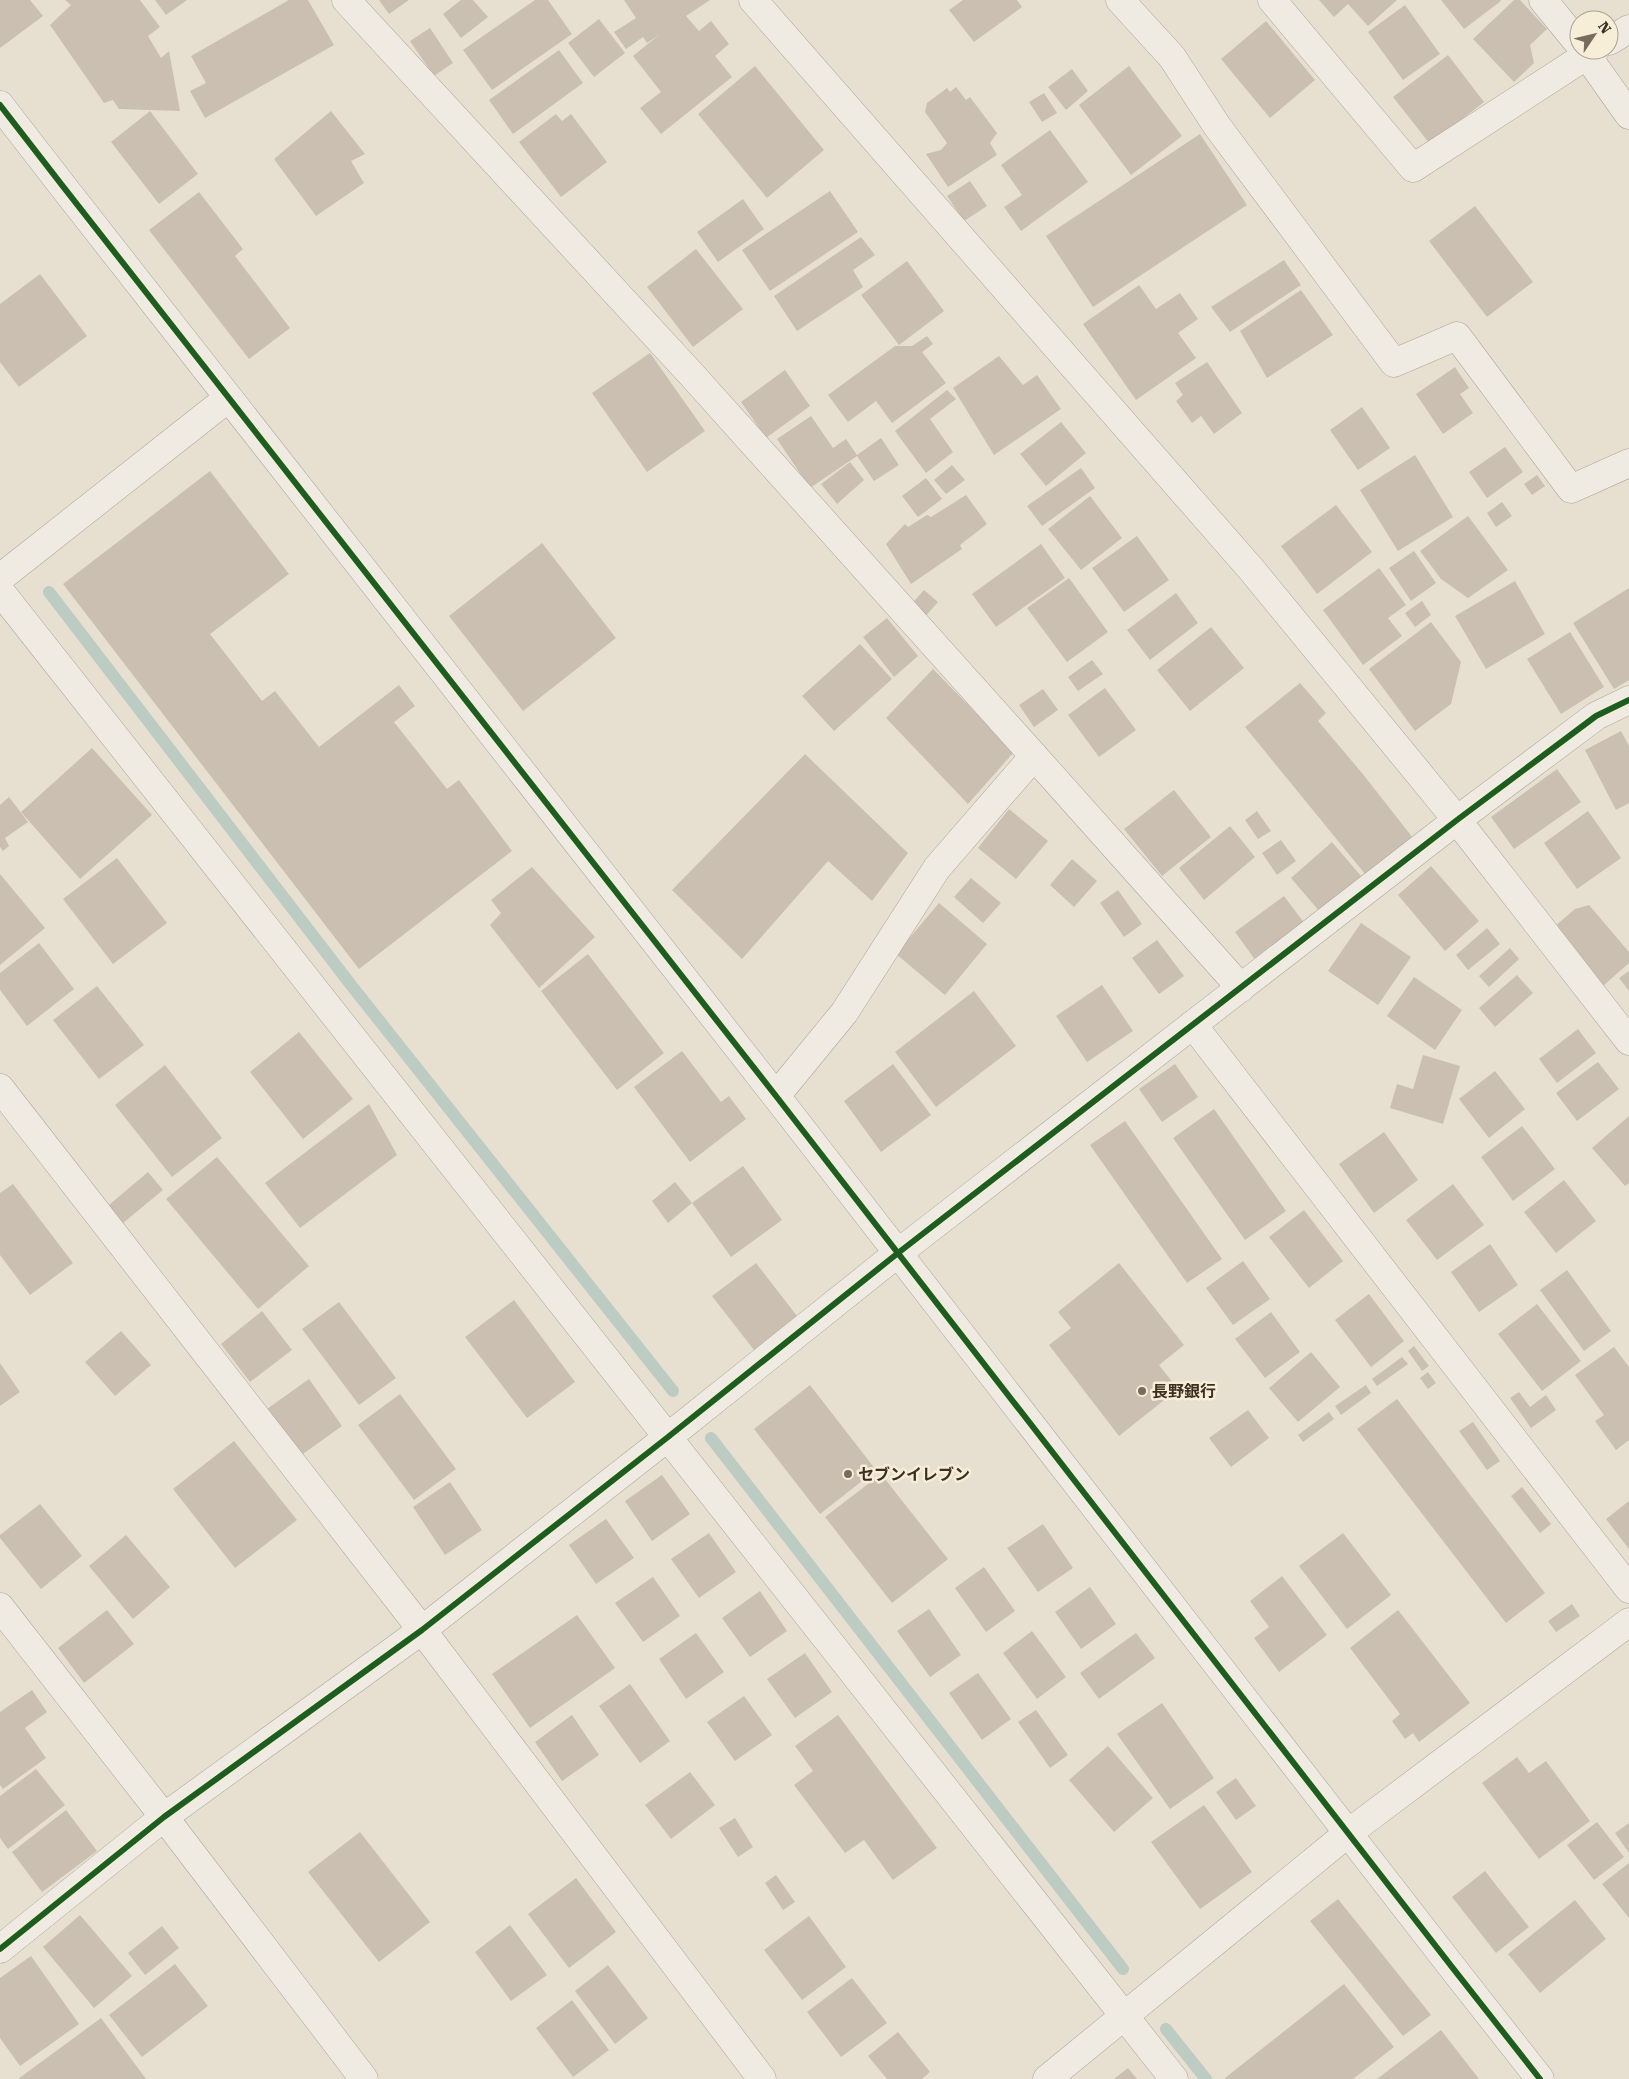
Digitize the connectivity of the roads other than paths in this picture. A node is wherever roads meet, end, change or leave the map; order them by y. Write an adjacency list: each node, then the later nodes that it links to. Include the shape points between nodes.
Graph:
1 (346, 0): 16 (street, via 692,375)
2 (753, 0): 17 (street, via 1251,569)
3 (1120, 0): 12 (street, via 1172,57 1217,126 1394,363 1457,336 1571,489)
4 (1272, 0): 7 (street, via 1413,168)
5 (1543, 0): 6 (street)
6 (1569, 26)
7 (1573, 60)
8 (1598, 60): 10 (street)
9 (0, 105): 11 (street)
10 (1629, 115)
11 (227, 399): 13 (street); 22 (street)
12 (1629, 463)
13 (0, 578)
14 (0, 591): 24 (street)
15 (1629, 700): 17 (street, via 1596,716)
16 (1034, 756): 18 (street); 22 (street, via 937,868 844,1013)
17 (1457, 820): 18 (street); 20 (street)
18 (1241, 988): 19 (street)
19 (1193, 1025): 23 (street); 25 (street)
20 (1629, 1041)
21 (0, 1088): 28 (street)
22 (776, 1096): 23 (street)
23 (898, 1254): 24 (street); 30 (street)
24 (668, 1437): 28 (street); 32 (street)
25 (1629, 1589)
26 (0, 1607): 29 (street)
27 (1629, 1622): 30 (street)
28 (422, 1630): 29 (street); 34 (street)
29 (164, 1817): 31 (street); 33 (street)
30 (1347, 1834): 32 (street); 37 (street)
31 (0, 1949)
32 (1125, 2016): 35 (street); 36 (street)
33 (364, 2079)
34 (762, 2079)
35 (1047, 2079)
36 (1174, 2079)
37 (1540, 2079)

